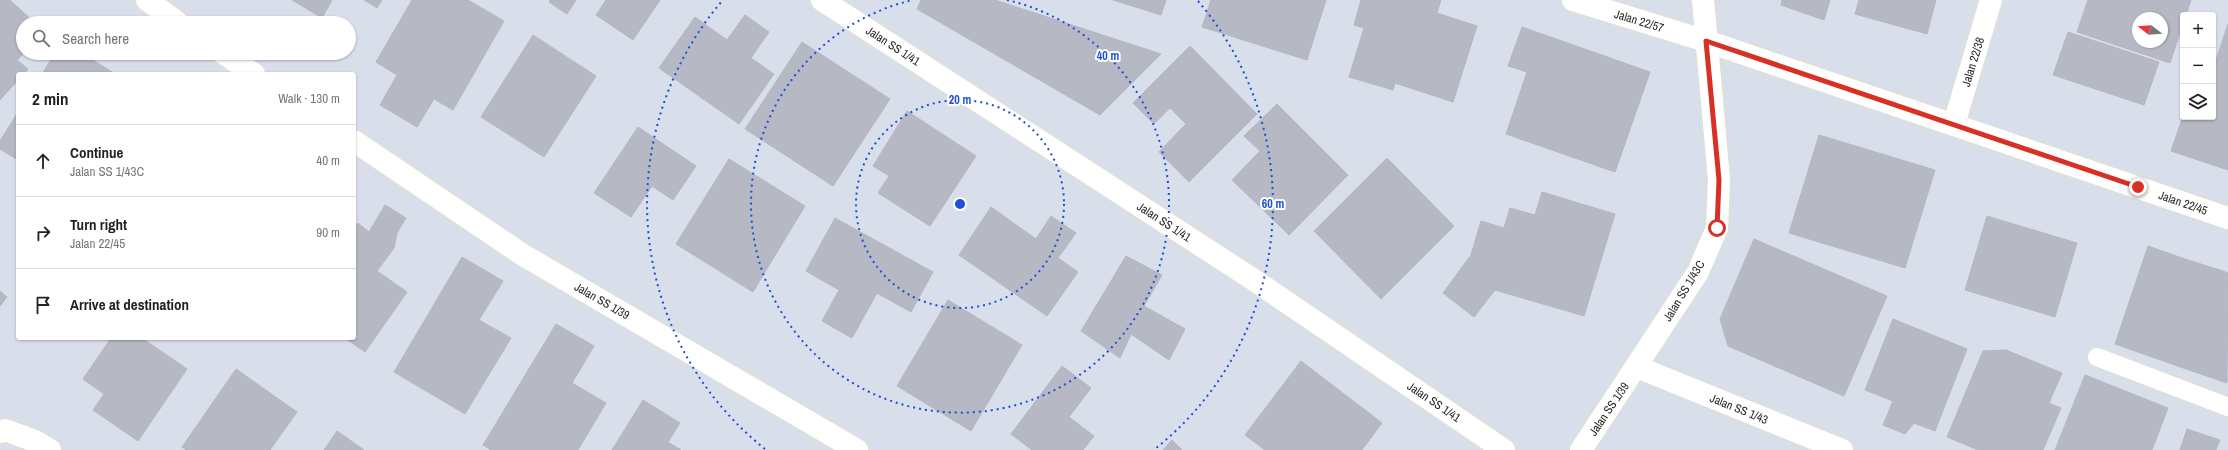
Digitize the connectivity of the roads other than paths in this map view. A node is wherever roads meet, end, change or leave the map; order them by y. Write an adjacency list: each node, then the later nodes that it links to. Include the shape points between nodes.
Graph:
1 (147, 0): 6 (street)
2 (822, 0): 19 (street, Jalan SS 1/41, via 1251,278)
3 (1573, 0): 7 (street, Jalan 22/57)
4 (1703, 0): 7 (street, Jalan SS 1/43C)
5 (1991, 0): 10 (street, Jalan 22/38)
6 (169, 16)
7 (1706, 41): 10 (street, Jalan 22/45); 14 (street, Jalan SS 1/43C, via 1719,180 1717,228 1698,272)
8 (233, 60): 9 (street)
9 (251, 72)
10 (1954, 124): 12 (street, Jalan 22/45)
11 (356, 142): 18 (street, Jalan SS 1/39, via 523,255)
12 (2228, 218)
13 (2097, 357): 15 (lane)
14 (1637, 367): 20 (street, Jalan SS 1/39); 21 (street, Jalan SS 1/43)
15 (2228, 406)
16 (3, 431): 17 (street, via 35,441)
17 (50, 450)
18 (857, 450)
19 (1504, 450)
20 (1581, 450)
21 (1842, 450)

